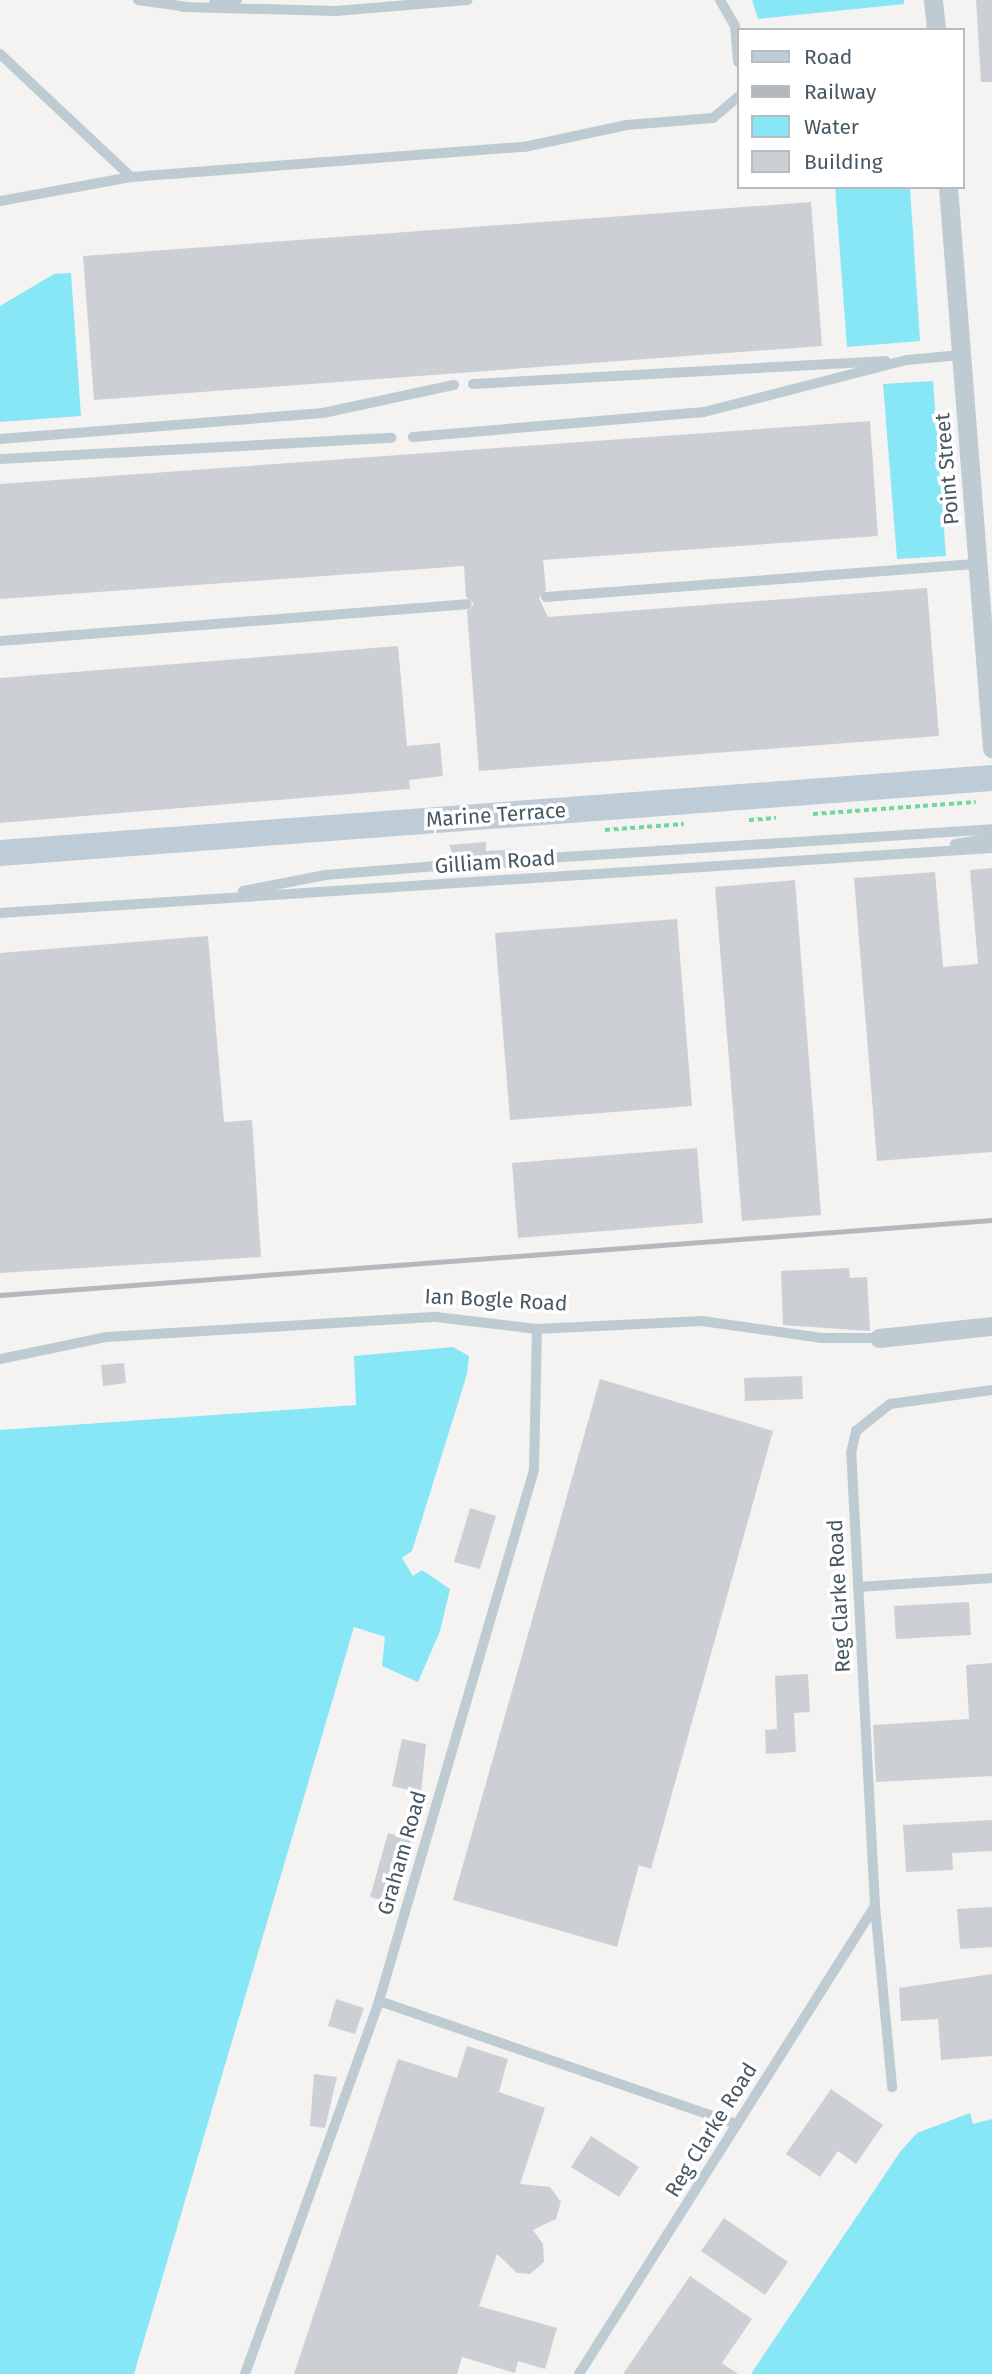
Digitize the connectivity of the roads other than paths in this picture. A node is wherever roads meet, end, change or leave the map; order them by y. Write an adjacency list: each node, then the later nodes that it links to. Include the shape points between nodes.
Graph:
1 (138, 0): 6 (lane)
2 (237, 0): 6 (lane)
3 (468, 0): 6 (lane, via 336,10)
4 (720, 0): 8 (lane, via 735,26)
5 (933, 0): 7 (street)
6 (183, 8)
7 (936, 28)
8 (736, 38)
9 (0, 54): 11 (lane)
10 (736, 99): 11 (lane, via 713,118 627,125 524,147)
11 (131, 177): 13 (lane)
12 (948, 189): 14 (street, Point Street)
13 (0, 201)
14 (961, 355): 15 (lane); 22 (street, Point Street)
15 (907, 360): 16 (lane); 19 (lane, via 705,412)
16 (473, 384)
17 (454, 385): 20 (lane, via 323,413)
18 (391, 438): 21 (lane)
19 (413, 438)
20 (0, 439)
21 (0, 459)
22 (978, 564): 23 (lane); 26 (street, Point Street)
23 (546, 597)
24 (467, 604): 25 (lane)
25 (0, 641)
26 (992, 748)
27 (992, 778): 32 (main road, Marine Terrace)
28 (992, 829): 33 (lane)
29 (992, 838): 31 (lane)
30 (992, 848): 31 (lane, Gilliam Road)
31 (927, 849): 35 (lane, Gilliam Road)
32 (0, 853)
33 (517, 860)
34 (450, 864): 35 (lane, via 325,875)
35 (207, 898): 36 (lane, Gilliam Road)
36 (0, 913)
37 (992, 1326): 39 (street, Ian Bogle Road)
38 (537, 1329): 39 (lane, Ian Bogle Road, via 702,1321 822,1339); 40 (lane, Ian Bogle Road, via 436,1317 331,1327 259,1324 106,1336); 45 (lane, Graham Road, via 534,1469)
39 (879, 1338)
40 (0, 1359)
41 (992, 1390): 43 (lane, Reg Clarke Road, via 890,1404 856,1431)
42 (992, 1578): 43 (lane)
43 (858, 1587): 44 (lane, Reg Clarke Road)
44 (874, 1906): 46 (lane, Reg Clarke Road); 47 (lane, Reg Clarke Road)
45 (379, 2001): 47 (lane); 48 (lane, Graham Road)
46 (892, 2087)
47 (737, 2124): 49 (lane, Reg Clarke Road)
48 (245, 2374)
49 (579, 2374)

